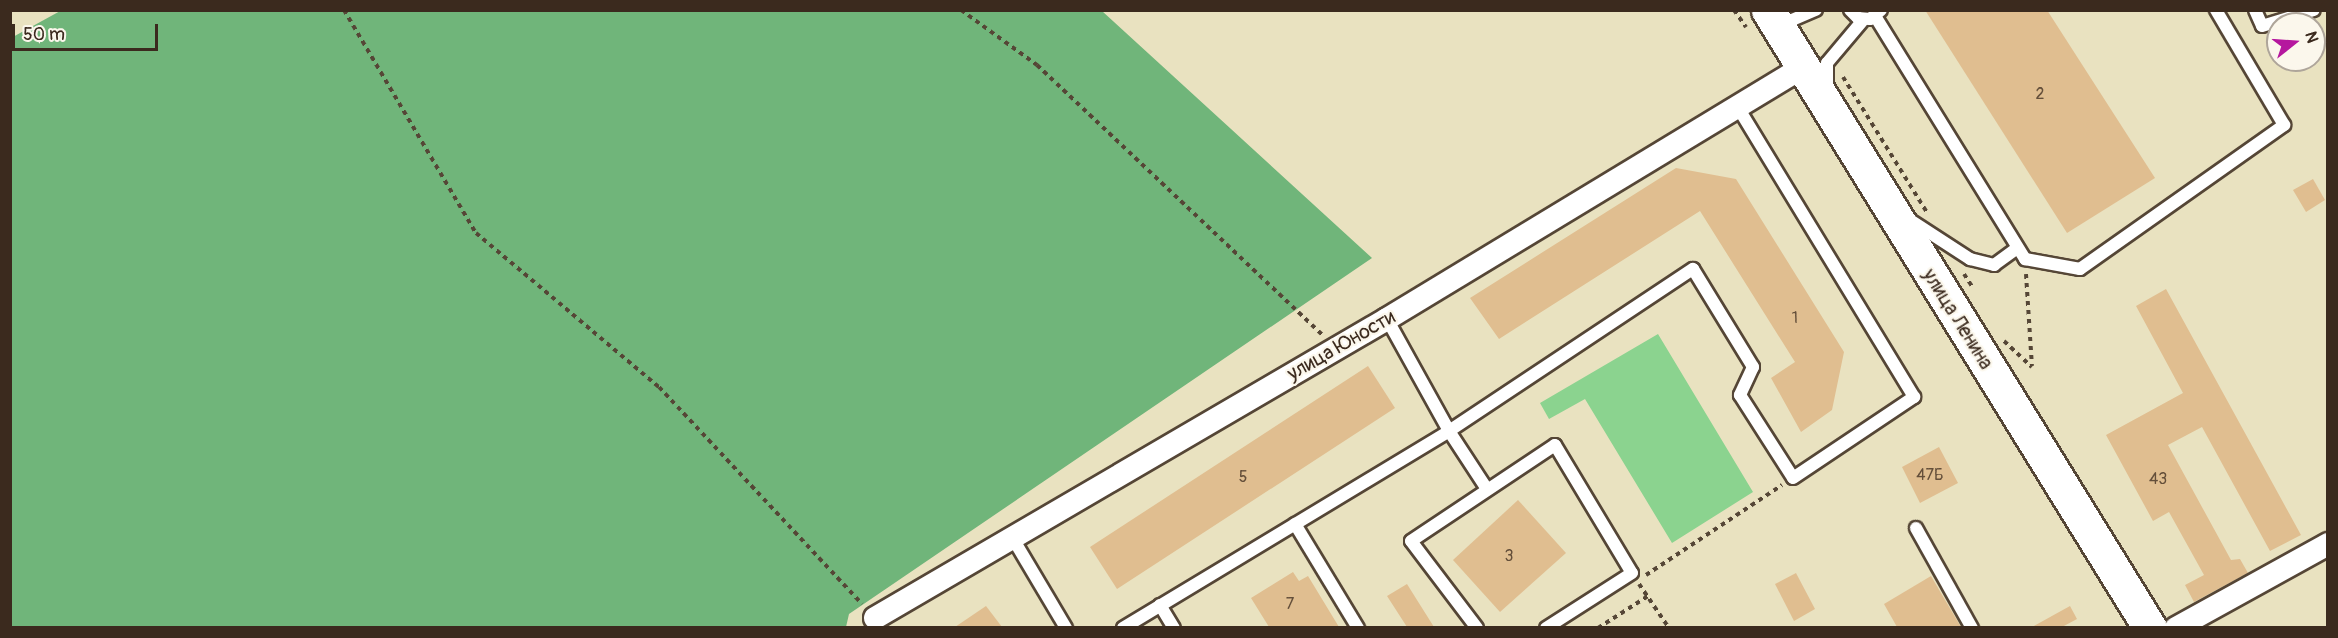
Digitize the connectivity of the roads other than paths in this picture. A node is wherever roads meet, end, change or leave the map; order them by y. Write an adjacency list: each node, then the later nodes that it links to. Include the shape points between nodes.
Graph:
1 (1816, 10): 6 (lane, via 1792,20)
2 (1850, 10): 7 (lane)
3 (2216, 10): 11 (lane, via 2284,124 2080,269 2025,259)
4 (2255, 10): 5 (lane, via 2262,26)
5 (2314, 10)
6 (1771, 15): 8 (main road, улица Ленина)
7 (1873, 15): 8 (lane); 11 (lane)
8 (1818, 62): 9 (street, улица Юности); 10 (main road, улица Ленина, via 1827,102)
9 (1737, 106): 12 (street, улица Юности); 13 (lane, via 1914,397 1793,478 1740,395 1753,367 1693,270)
10 (1887, 205): 11 (lane, via 1970,259 1994,265); 28 (main road, улица Ленина)
11 (2017, 248)
12 (1387, 319): 13 (lane); 17 (street, улица Юности)
13 (1449, 431): 14 (lane); 15 (lane)
14 (1487, 489): 25 (lane, via 1411,541); 26 (lane, via 1556,445 1632,573)
15 (1295, 524): 19 (lane); 24 (lane)
16 (1916, 528): 27 (lane)
17 (1012, 537): 20 (street, улица Юности); 21 (lane)
18 (2328, 544): 29 (street)
19 (1160, 605): 22 (lane); 23 (lane)
20 (878, 623)
21 (1066, 627)
22 (1123, 627)
23 (1174, 627)
24 (1358, 627)
25 (1477, 627)
26 (1546, 627)
27 (1972, 627)
28 (2150, 627)
29 (2176, 627)

